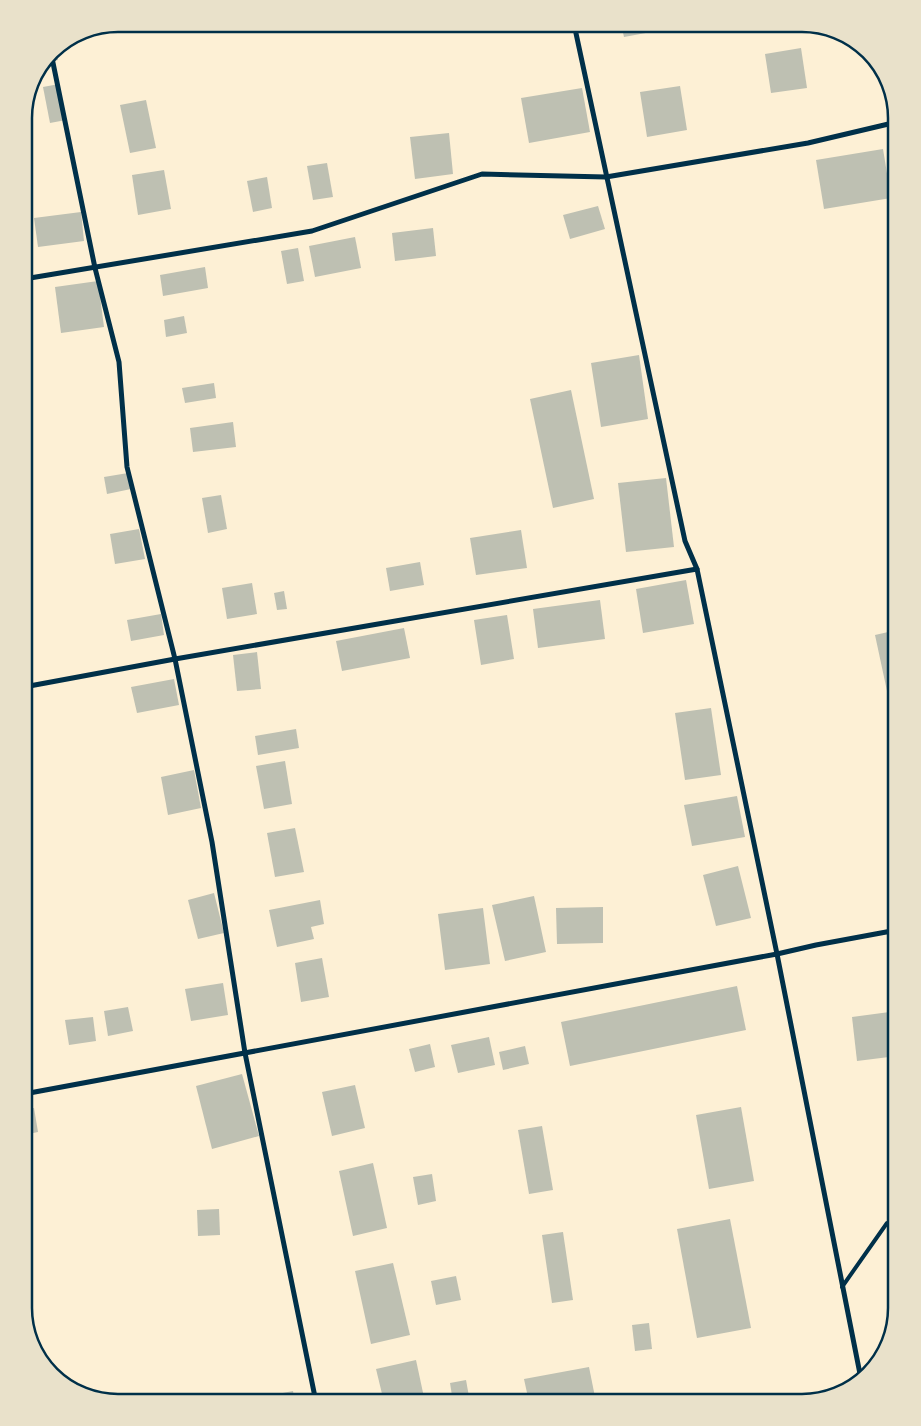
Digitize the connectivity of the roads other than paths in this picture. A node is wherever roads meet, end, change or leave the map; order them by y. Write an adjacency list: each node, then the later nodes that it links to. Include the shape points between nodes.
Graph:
1 (576, 33): 4 (street)
2 (53, 63): 5 (street)
3 (888, 124): 4 (street, via 808,143)
4 (606, 176): 5 (street, via 482,174 312,231); 7 (street, via 685,540)
5 (95, 268): 6 (street); 8 (street, via 119,362 127,467)
6 (33, 278)
7 (697, 569): 8 (street); 11 (street)
8 (174, 659): 9 (street); 12 (street, via 212,842)
9 (33, 685)
10 (888, 932): 11 (street)
11 (777, 954): 12 (street); 15 (street)
12 (245, 1054): 13 (street); 17 (street)
13 (32, 1093)
14 (888, 1223): 15 (lane)
15 (842, 1287): 16 (street)
16 (859, 1372)
17 (314, 1393)

